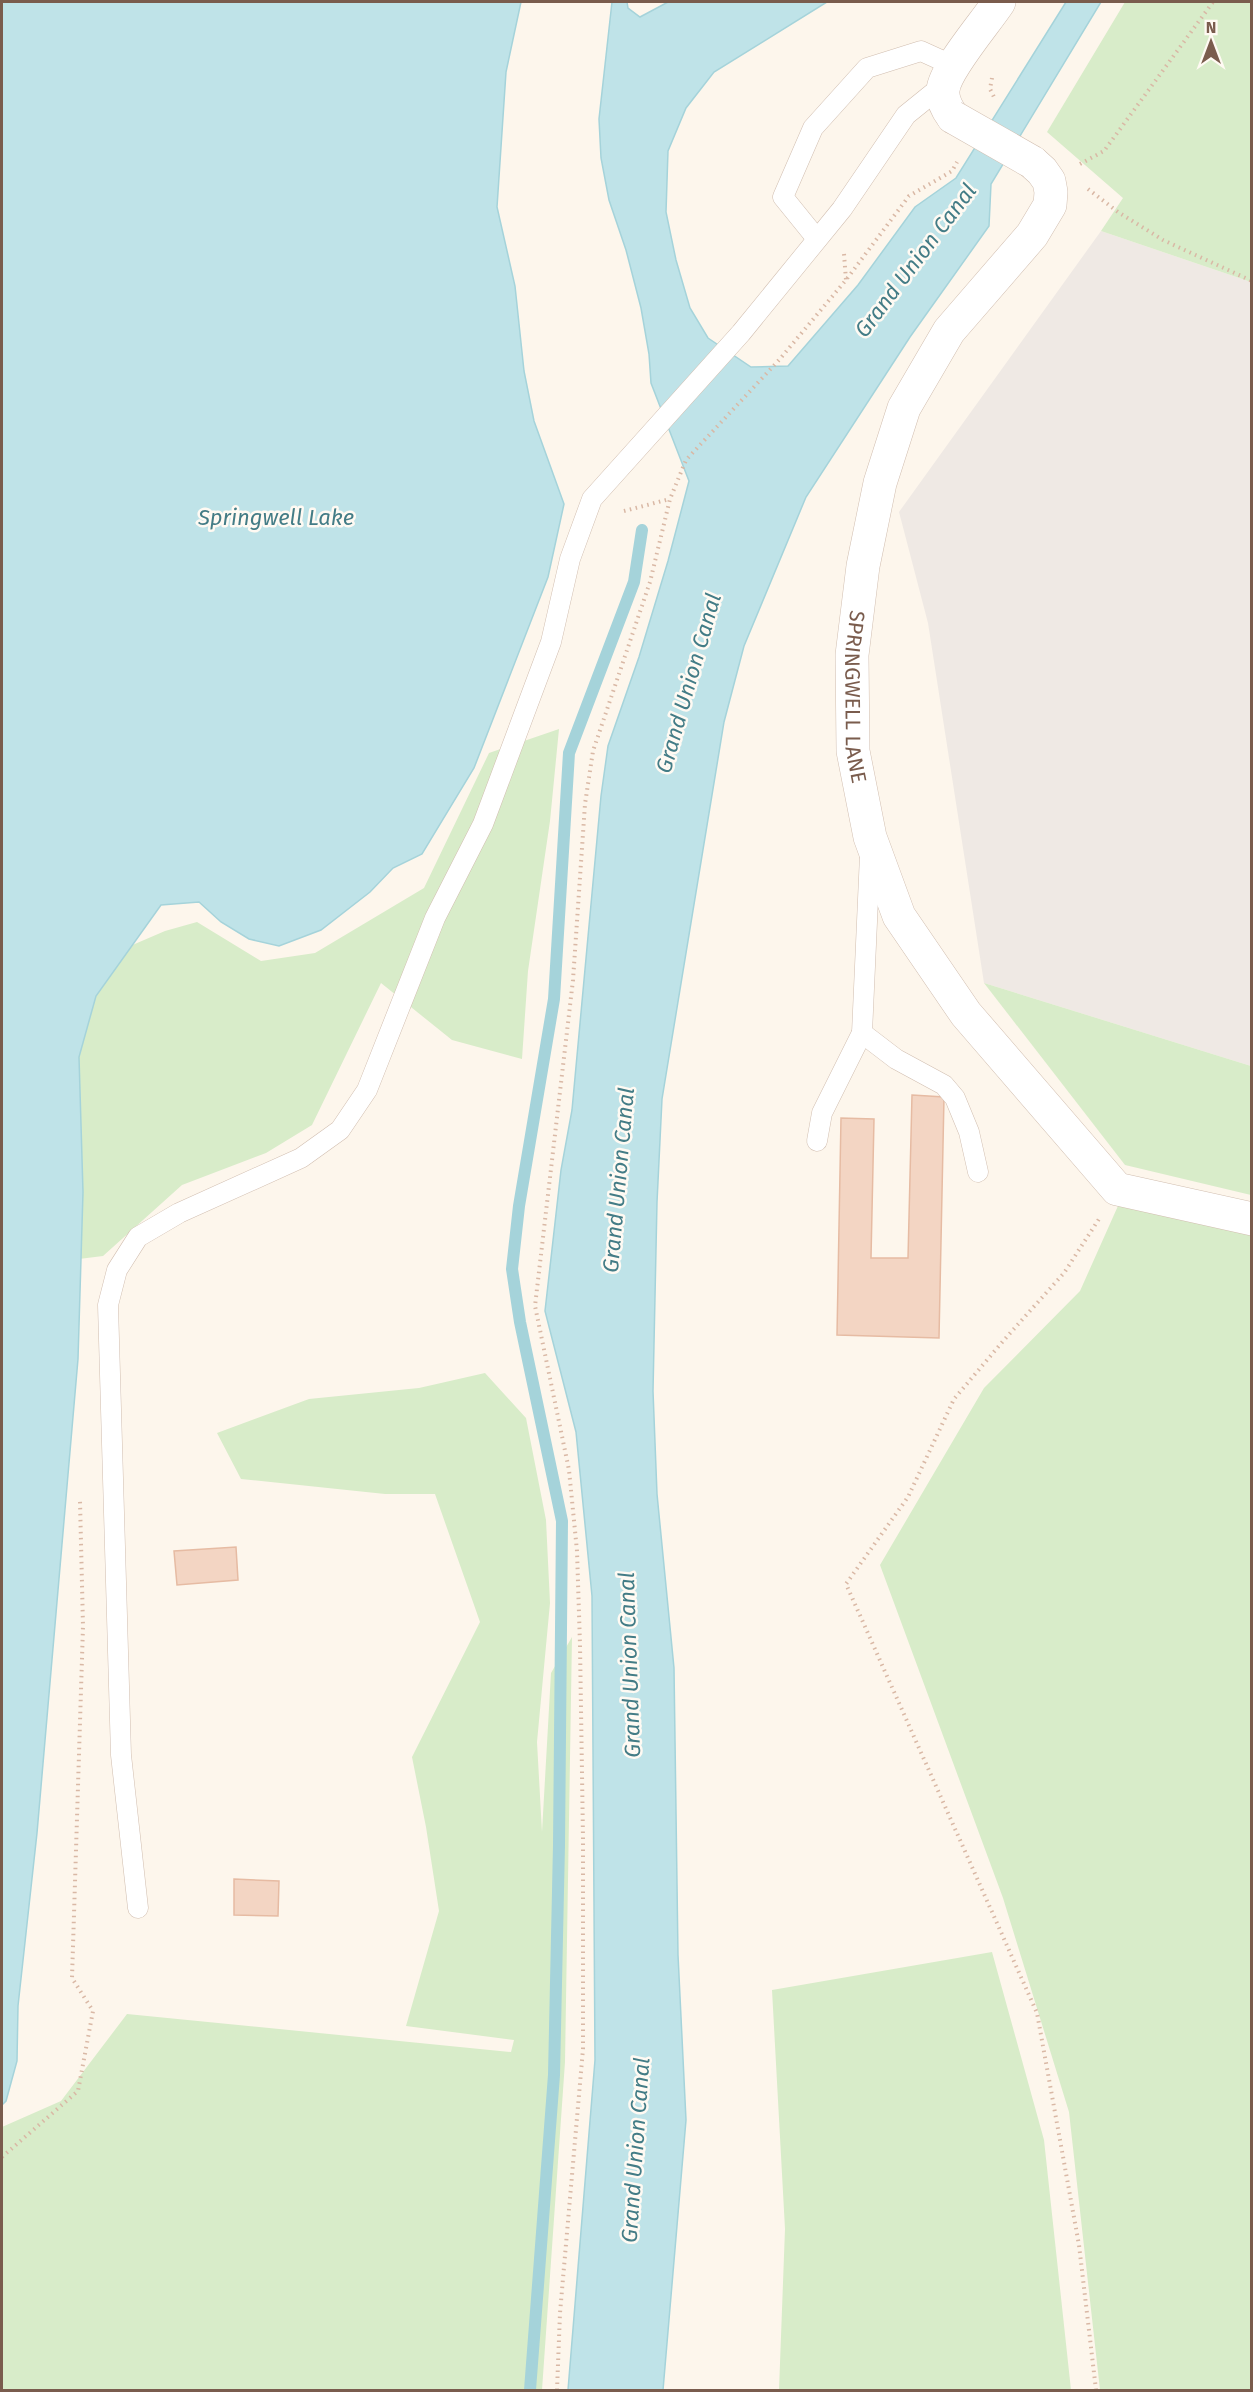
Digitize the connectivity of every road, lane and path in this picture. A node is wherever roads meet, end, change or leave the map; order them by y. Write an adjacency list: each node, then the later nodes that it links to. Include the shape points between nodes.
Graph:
1 (999, 2): 4 (street)
2 (1213, 2): 7 (path, via 1104,150)
3 (993, 67): 5 (path)
4 (950, 91): 7 (street, bridge); 8 (lane, via 932,94 906,115); 8 (lane, via 921,51 867,68 813,128 783,197)
5 (993, 106)
6 (958, 161): 19 (path, via 951,171 909,196 846,280 686,460 670,499 650,582 593,751 585,804 573,980 535,1306 569,1470 580,1645 583,2049)
7 (1049, 172): 9 (path, via 1163,240); 10 (street, SPRINGWELL LANE, via 1050,205 1044,218 950,331 904,408 880,483 862,566 852,656 853,751)
8 (817, 239): 17 (lane, via 741,333 592,499 570,559 551,642 483,824 435,918 367,1090 340,1130 301,1158 179,1213 138,1237 117,1270 108,1305 121,1755)
9 (1251, 281)
10 (870, 837): 11 (lane); 14 (street, SPRINGWELL LANE, via 899,916 966,1014)
11 (862, 1033): 12 (lane, via 822,1113); 13 (lane, via 896,1059 944,1085 955,1098 969,1132)
12 (818, 1141)
13 (978, 1172)
14 (1117, 1189): 15 (street); 20 (path, via 1064,1273 954,1399 908,1497 846,1584 1037,2013 1079,2246)
15 (1251, 1219)
16 (80, 1498): 18 (path, via 83,1626 72,1978 93,2011 78,2091)
17 (138, 1908)
18 (2, 2157)
19 (557, 2391)
20 (1096, 2391)

